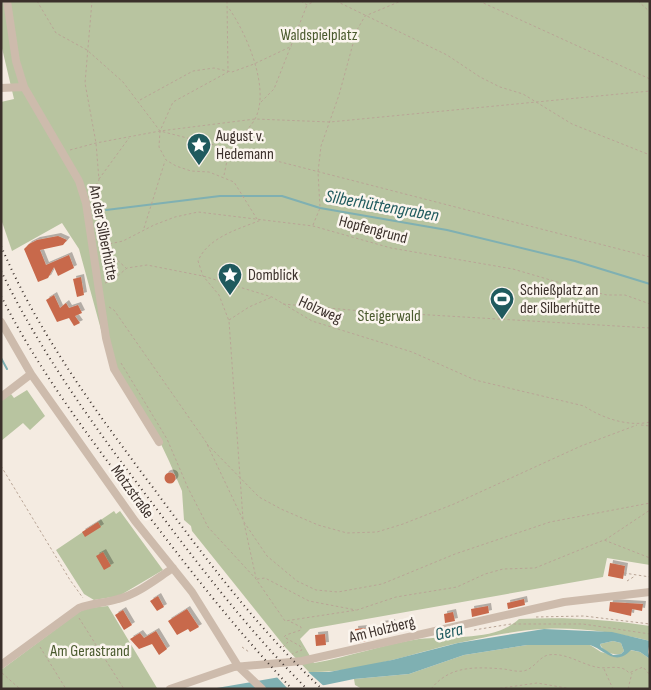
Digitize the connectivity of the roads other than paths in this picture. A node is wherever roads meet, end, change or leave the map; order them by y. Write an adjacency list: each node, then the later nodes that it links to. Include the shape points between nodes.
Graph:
1 (7, 1): 2 (street, An der Silberhütte, via 16,61)
2 (24, 87): 3 (street); 7 (street, An der Silberhütte, via 79,181 86,203 106,343 117,376)
3 (1, 88)
4 (1, 322): 5 (street, Motzstraße)
5 (31, 374): 6 (street); 8 (street, Motzstraße, via 135,521)
6 (1, 396)
7 (158, 442)
8 (173, 568): 10 (street, via 120,599 88,604); 11 (street, Motzstraße, via 192,592)
9 (650, 592): 11 (street, Am Holzberg, via 564,602 302,661)
10 (1, 665)
11 (238, 666): 12 (street, Am Holzberg); 13 (street, Motzstraße)
12 (170, 689)
13 (262, 689)

